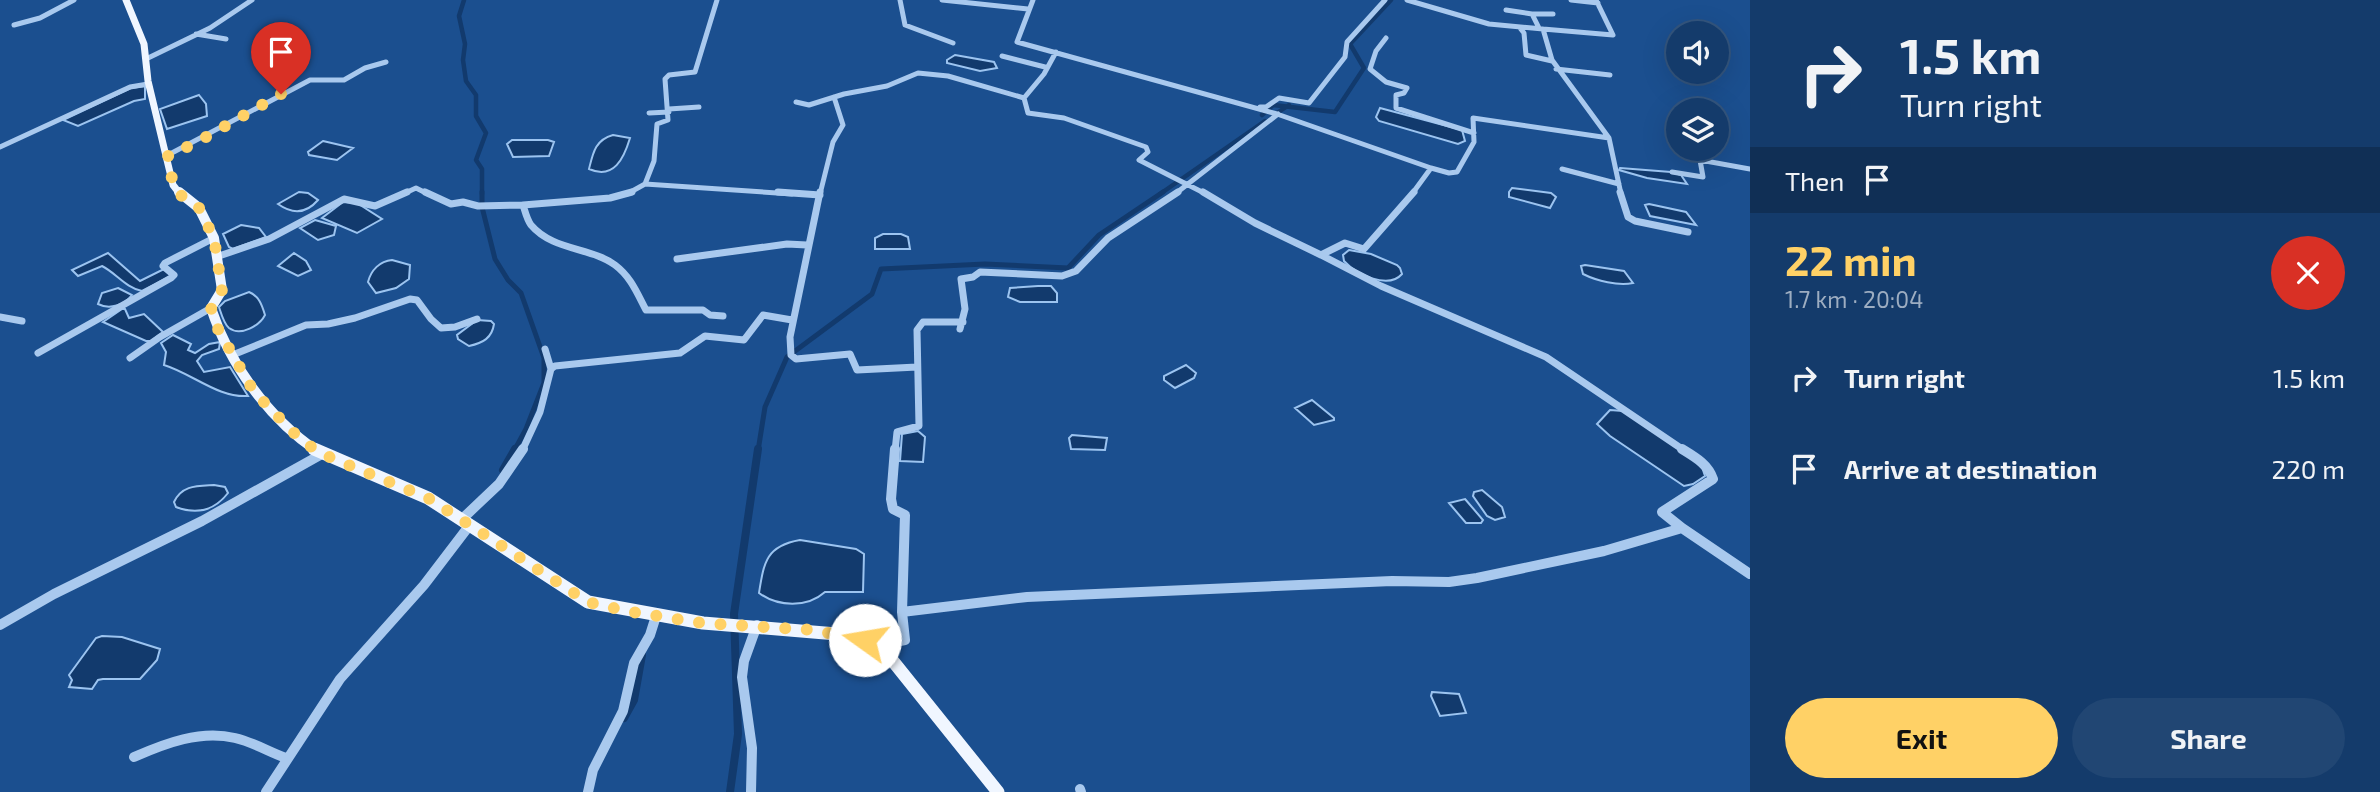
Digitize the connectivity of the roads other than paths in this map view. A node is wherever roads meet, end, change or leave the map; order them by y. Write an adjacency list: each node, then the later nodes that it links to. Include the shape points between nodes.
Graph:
1 (74, 0): 16 (street, via 40,18)
2 (126, 0): 25 (main road)
3 (252, 0): 19 (street)
4 (717, 0): 37 (street, via 694,73 666,77)
5 (900, 0): 22 (street, via 909,28)
6 (942, 0): 12 (street)
7 (1033, 0): 12 (street)
8 (1385, 0): 36 (street, via 1347,42 1345,57 1309,103 1279,98)
9 (1407, 0): 17 (street)
10 (1571, 0): 11 (street)
11 (1597, 1): 18 (street, via 1613,36)
12 (1028, 9): 23 (street, via 1017,42)
13 (1506, 10): 14 (street)
14 (1532, 14): 15 (street); 18 (street)
15 (1553, 14)
16 (13, 25)
17 (1520, 28): 18 (street); 26 (street, via 1526,55)
18 (1540, 28): 26 (street)
19 (197, 34): 21 (street); 25 (street)
20 (1386, 38): 40 (street, via 1370,69 1386,82 1407,88 1396,95 1398,109)
21 (226, 40)
22 (953, 43)
23 (1056, 52): 28 (street); 36 (street)
24 (1002, 56): 28 (street)
25 (146, 59): 31 (main road)
26 (1552, 61): 29 (street)
27 (386, 62): 43 (street, via 344,80 310,80)
28 (1045, 66): 33 (street, via 1044,74)
29 (1556, 69): 30 (street); 41 (street)
30 (1610, 75)
31 (148, 84): 42 (street, via 121,91); 43 (main road)
32 (834, 97): 33 (street, via 918,74 948,76); 34 (street, via 809,105); 51 (street, via 843,125 833,142)
33 (1024, 98): 48 (street, via 1028,113 1064,118 1146,147 1148,152 1139,160)
34 (796, 102)
35 (699, 107): 37 (street)
36 (1260, 109): 39 (street)
37 (669, 110): 38 (street); 49 (street, via 668,120 657,124 654,161)
38 (649, 113)
39 (1278, 114): 44 (street); 48 (street)
40 (1474, 133): 41 (street, via 1473,118); 44 (street, via 1474,142 1457,172)
41 (1609, 138): 50 (street)
42 (0, 147)
43 (168, 155): 54 (main road, via 173,185 199,208)
44 (1432, 167): 56 (street, via 1364,249 1345,243)
45 (1562, 169): 50 (street)
46 (1750, 169): 47 (street, via 1700,160 1703,177)
47 (1672, 172)
48 (1188, 183): 56 (street); 69 (street, via 1108,237 1071,274 988,271 961,279 965,309 961,326 920,323)
49 (645, 184): 51 (street); 52 (street, via 610,198)
50 (1619, 184): 53 (street, via 1631,219)
51 (820, 195): 55 (street)
52 (523, 205): 57 (street, via 451,204 414,188 376,206 344,199 269,239); 60 (street, via 531,225 555,242 615,265 631,280 646,310 703,310)
53 (1688, 232)
54 (214, 238): 57 (main road); 66 (street, via 165,263 174,275 171,278)
55 (807, 245): 58 (street); 63 (street)
56 (1321, 255): 73 (street, via 1546,357 1703,463 1713,479 1662,512)
57 (219, 256): 59 (main road, via 222,290)
58 (677, 259)
59 (211, 308): 67 (main road); 68 (street)
60 (723, 316)
61 (0, 317): 64 (street)
62 (477, 318): 67 (street, via 442,330 417,300 410,299 355,318 306,325)
63 (792, 320): 69 (street, via 791,355 796,359 850,354 856,370); 70 (street, via 765,314 744,340 705,336 680,354)
64 (22, 321)
65 (545, 349): 70 (street)
66 (38, 353)
67 (234, 354): 71 (main road, via 254,392 301,440)
68 (130, 358)
69 (917, 367): 75 (street, via 919,426 897,432 891,499 893,509 905,515)
70 (551, 369): 72 (street, via 548,390 515,463)
71 (322, 454): 72 (main road, via 428,498); 77 (street)
72 (465, 523): 76 (main road, via 588,602); 81 (street, via 424,585 340,679)
73 (1682, 528): 74 (street); 75 (street, via 1604,551 1449,582 1027,597)
74 (1750, 575)
75 (902, 612): 79 (street, via 905,640)
76 (656, 616): 78 (main road); 83 (street, via 634,663 622,712 593,770)
77 (0, 625)
78 (756, 625): 79 (main road, via 849,635); 84 (street, via 742,675 751,743)
79 (880, 645): 85 (main road)
80 (134, 757): 81 (street, via 167,742 198,736 234,738)
81 (286, 758): 82 (street)
82 (266, 792)
83 (588, 792)
84 (751, 792)
85 (999, 792)

